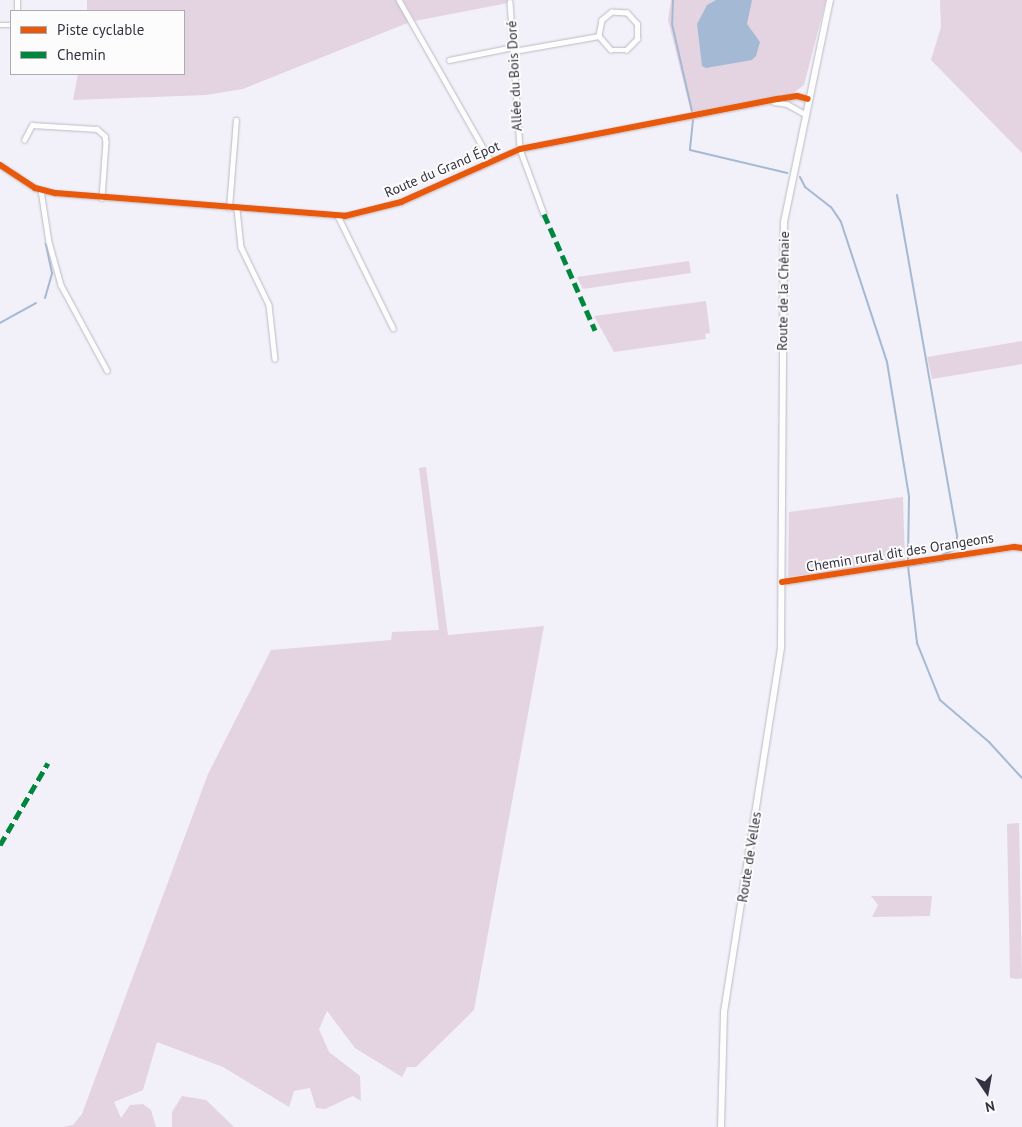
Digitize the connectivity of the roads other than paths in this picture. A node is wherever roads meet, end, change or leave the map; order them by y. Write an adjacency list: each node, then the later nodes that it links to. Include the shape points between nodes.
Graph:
1 (399, 0): 13 (street)
2 (830, 0): 7 (main road, Route de la Chênaie)
3 (510, 2): 5 (street, Allée du Bois Doré)
4 (599, 36): 4 (street, via 611,50 626,50 637,39 638,24 627,13 612,12 602,20); 5 (street)
5 (513, 49): 6 (street); 12 (street, Allée du Bois Doré)
6 (449, 60)
7 (808, 99): 8 (street, Route du Grand Épot, via 797,96); 9 (main road, Route de la Chênaie)
8 (770, 101): 9 (street, Route du Grand Épot, via 787,104); 12 (street, Route du Grand Épot)
9 (805, 114): 25 (main road, Route de la Chênaie, via 788,191 782,249)
10 (236, 120): 17 (street)
11 (24, 140): 16 (street, via 32,125 97,129 105,136 106,142)
12 (520, 149): 13 (street, Route du Grand Épot); 19 (street, Allée du Bois Doré)
13 (491, 161): 20 (street, Route du Grand Épot, via 401,202 363,214)
14 (0, 165): 15 (street, Route du Grand Épot)
15 (41, 190): 16 (street, Route du Grand Épot); 23 (street, via 49,242 61,285)
16 (102, 198): 17 (street, Route du Grand Épot)
17 (229, 208): 18 (street, Route du Grand Épot)
18 (236, 208): 20 (street, Route du Grand Épot); 22 (street, via 241,247 269,305)
19 (544, 214)
20 (338, 216): 21 (street)
21 (392, 328)
22 (275, 359)
23 (107, 370)
24 (1022, 547): 25 (street, Chemin rural dit des Orangeons)
25 (782, 584): 26 (main road, Route de Velles, via 777,683 724,1012)
26 (721, 1127)

